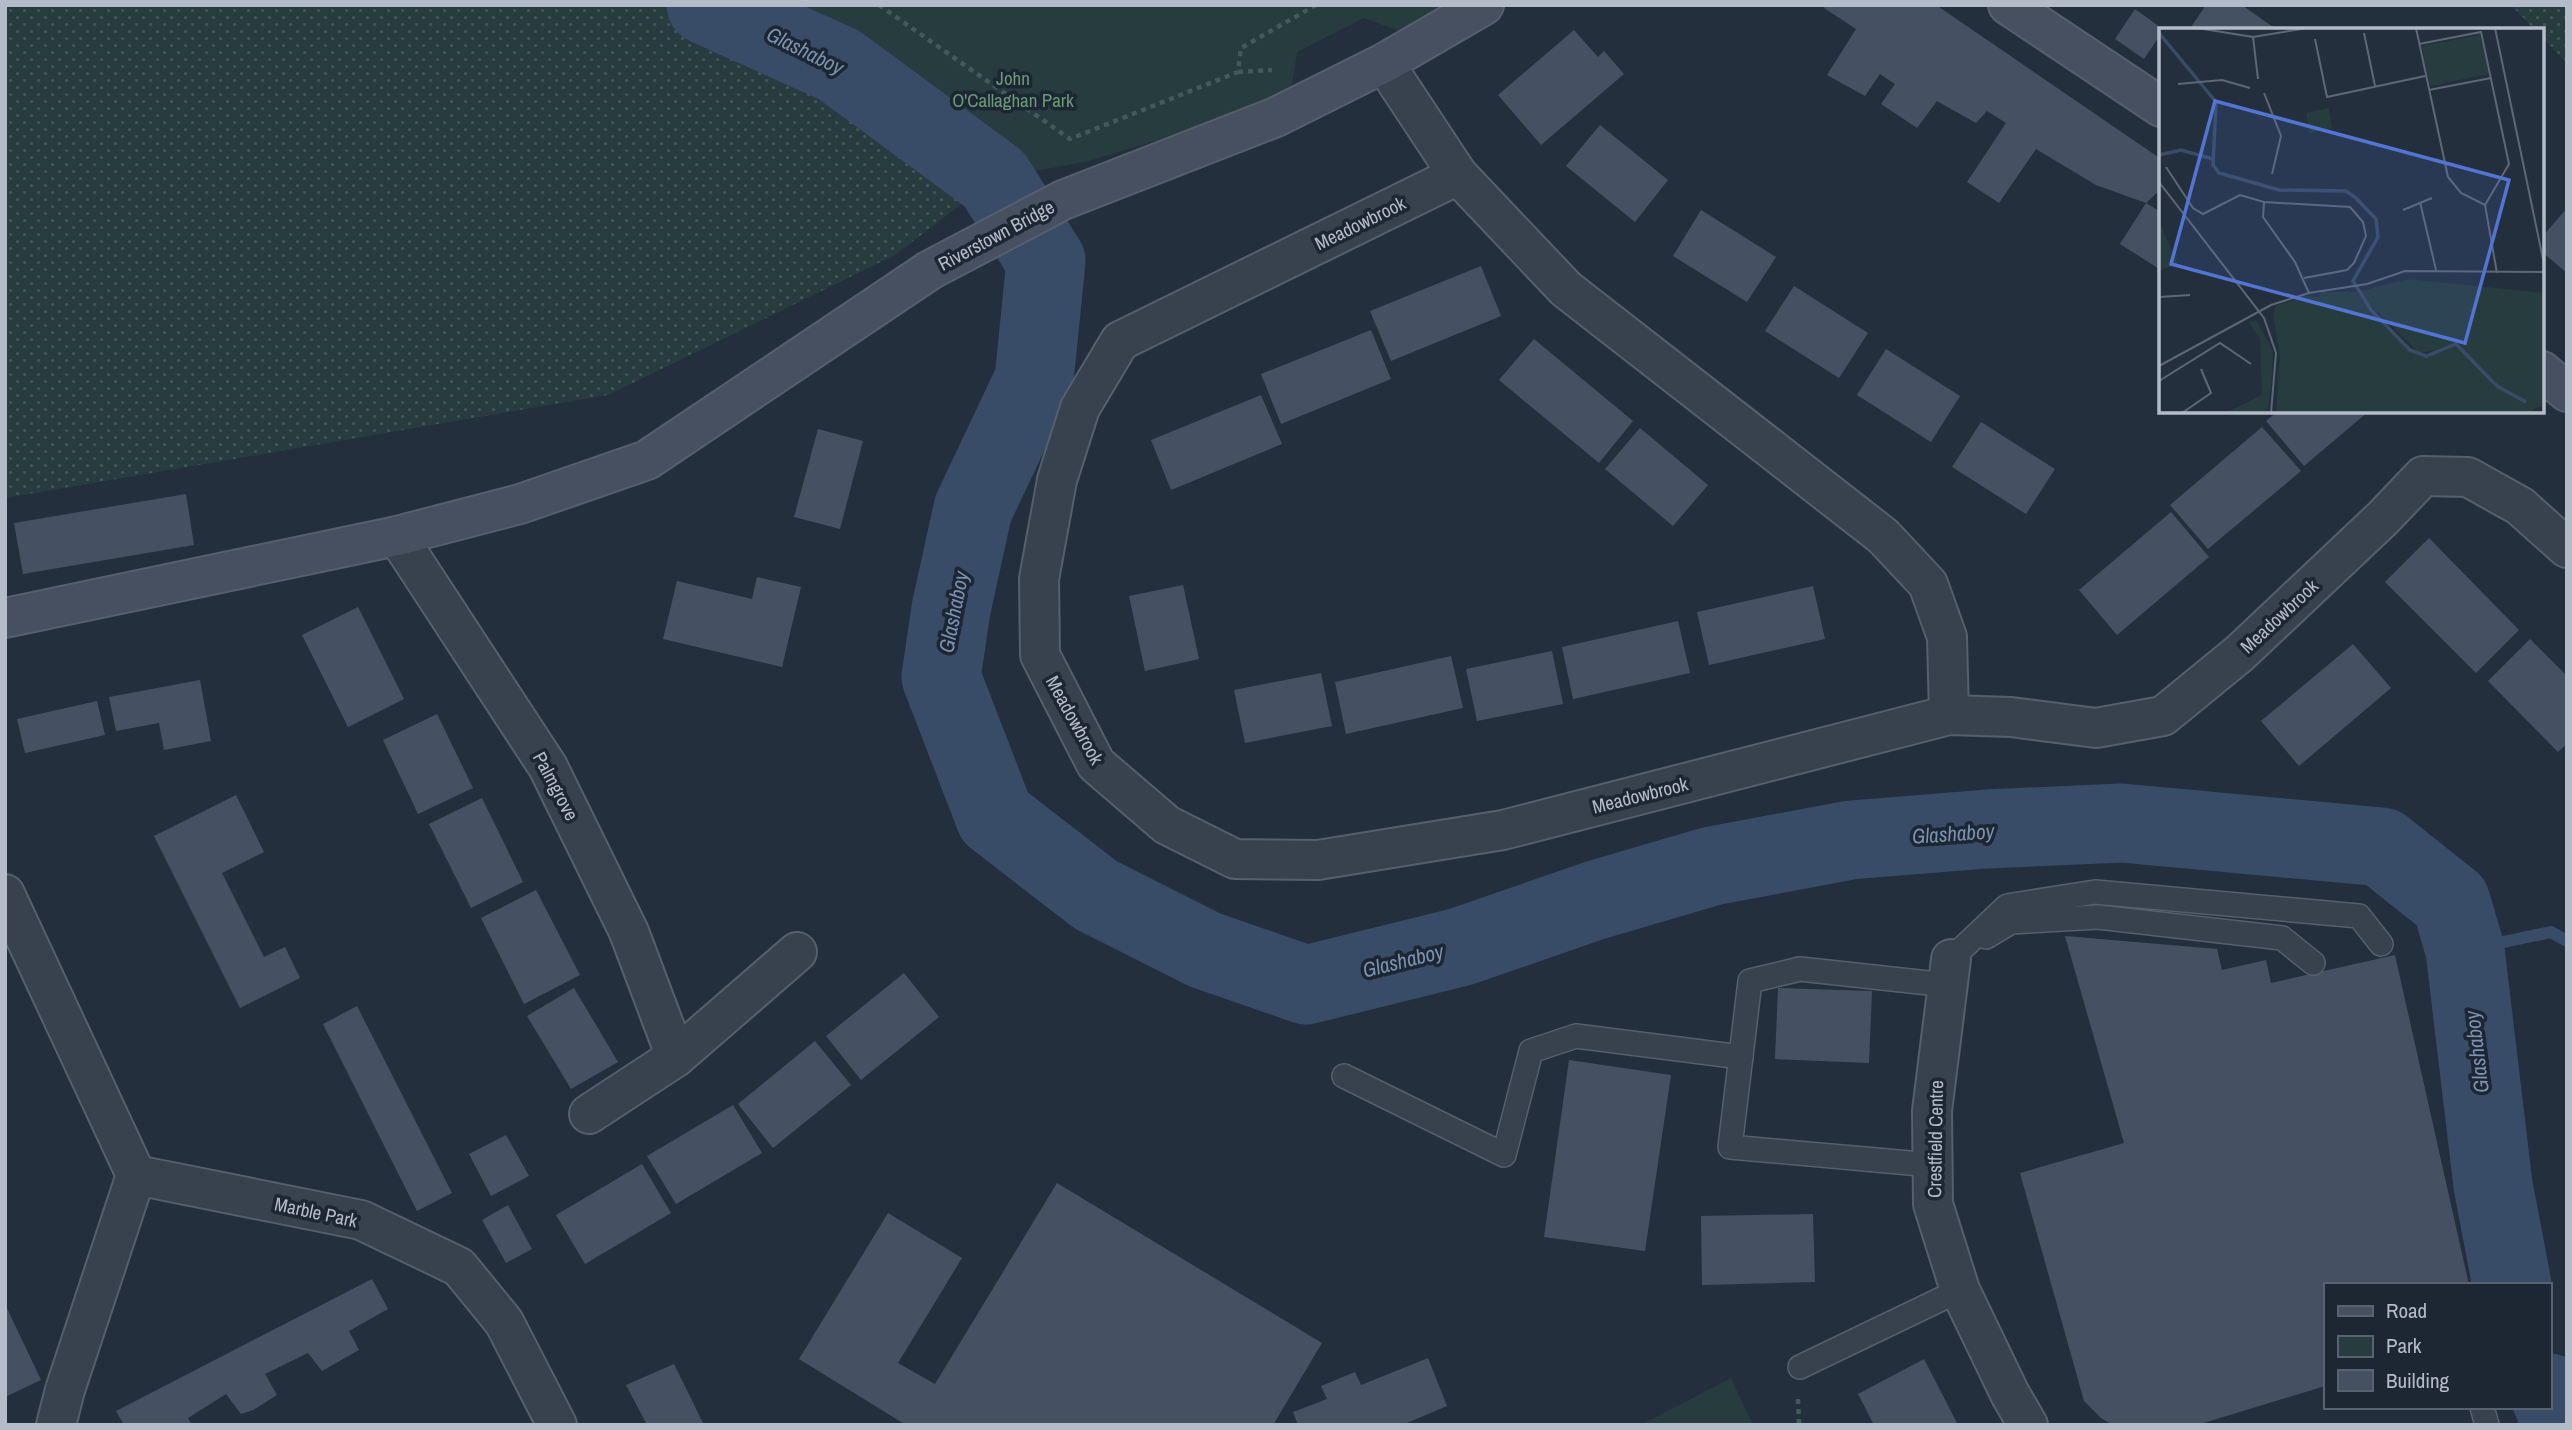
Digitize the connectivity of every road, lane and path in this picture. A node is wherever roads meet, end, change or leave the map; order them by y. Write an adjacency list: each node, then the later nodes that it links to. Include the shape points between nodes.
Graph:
1 (879, 5): 2 (path, via 1070,139 1238,72 1241,48)
2 (1316, 5)
3 (1484, 5): 5 (street, Riverstown Bridge)
4 (2008, 5): 6 (street)
5 (1386, 62): 7 (street); 10 (street, Riverstown Bridge, via 1276,117 1063,200 930,270 647,460 520,504)
6 (2159, 106)
7 (1458, 175): 13 (street, via 1566,289 1883,536 1928,584 1947,637); 13 (street, Meadowbrook, via 1120,341 1080,408 1057,480 1039,579 1040,655 1096,764 1167,825 1235,859 1318,860 1503,830)
8 (2544, 373): 9 (street)
9 (2567, 392)
10 (397, 536): 12 (street, Riverstown Bridge); 19 (street, Palmgrove, via 548,767 629,932)
11 (2567, 548): 13 (street, Meadowbrook, via 2520,506 2468,477 2423,476 2240,653 2163,716 2096,728)
12 (5, 618)
13 (1949, 715)
14 (5, 894): 24 (street)
15 (2381, 944): 18 (lane, via 2358,916 2095,892 2007,906)
16 (797, 951): 19 (street)
17 (2313, 963): 18 (lane, via 2282,938 2098,918 2011,922)
18 (1949, 972): 20 (lane, via 1800,969 1750,981); 23 (street, Crestfield Centre, via 1932,1111)
19 (676, 1057): 22 (street)
20 (1741, 1058): 21 (lane, via 1576,1036 1531,1051 1504,1154); 23 (lane, via 1730,1147)
21 (1344, 1076)
22 (589, 1114)
23 (1932, 1165): 25 (street, Crestfield Centre, via 1933,1204)
24 (135, 1175): 27 (street); 28 (street, Marble Park, via 361,1220 459,1267 504,1322)
25 (1960, 1290): 26 (lane); 29 (street, Crestfield Centre)
26 (1800, 1367)
27 (56, 1425)
28 (557, 1425)
29 (2028, 1425)

